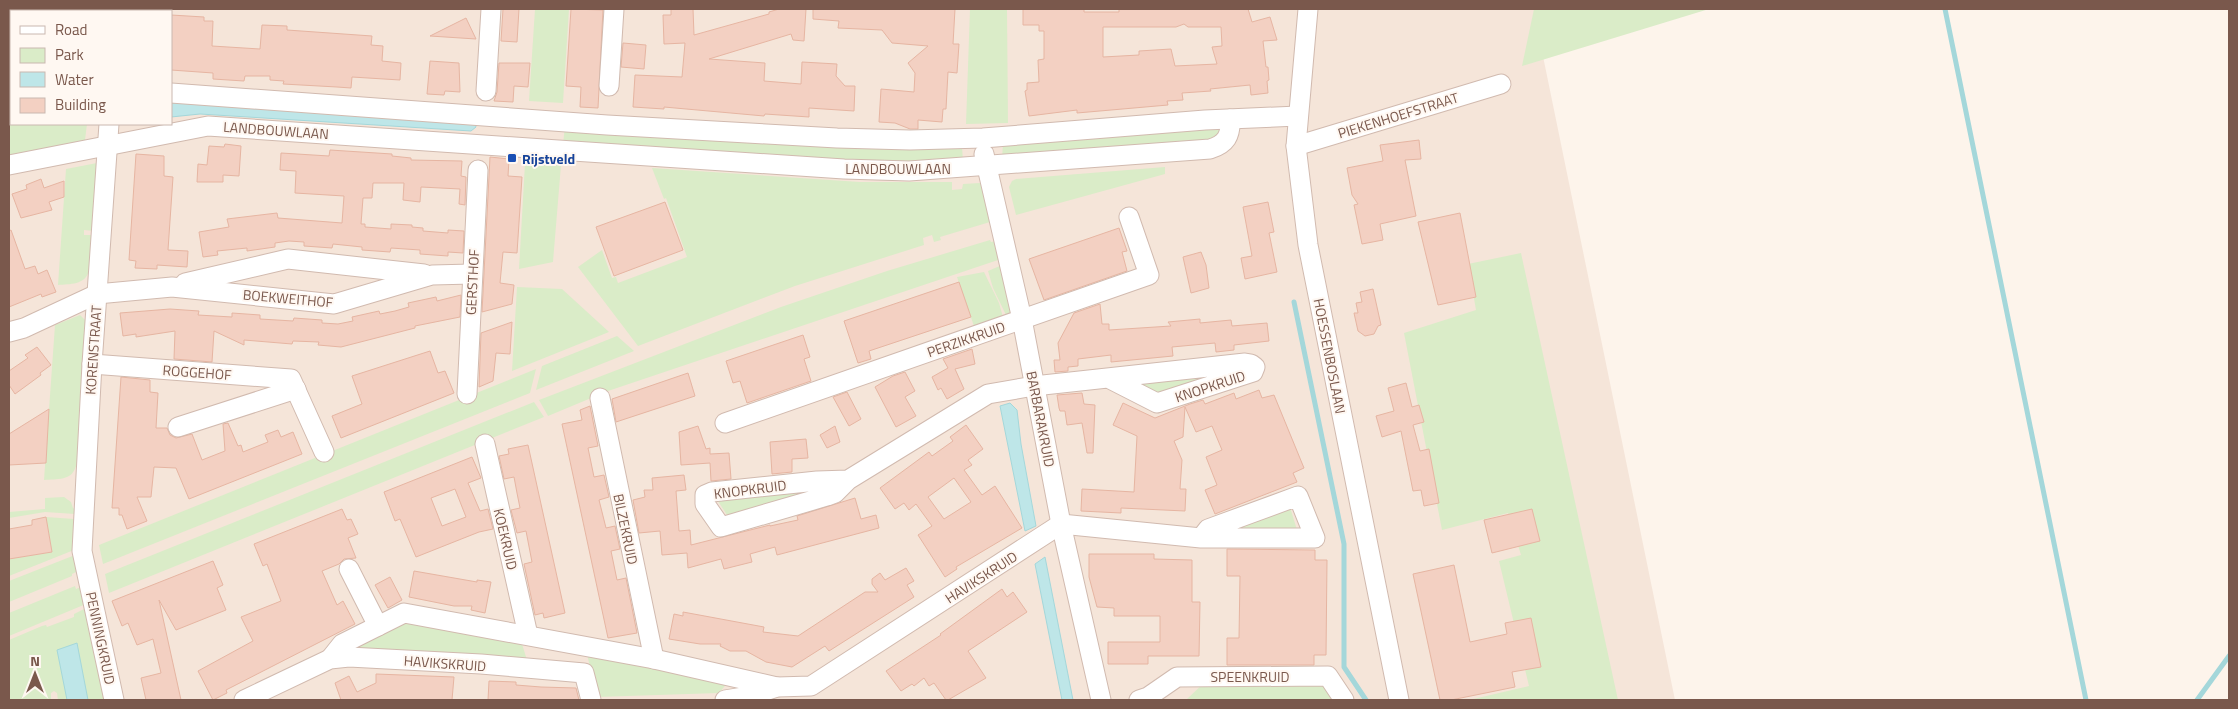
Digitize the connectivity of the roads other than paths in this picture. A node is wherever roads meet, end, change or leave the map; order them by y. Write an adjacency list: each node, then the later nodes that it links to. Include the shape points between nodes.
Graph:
1 (491, 9): 6 (street)
2 (614, 9): 5 (street)
3 (1308, 9): 8 (street, HOESSENBOSLAAN)
4 (1501, 84): 14 (street, PIEKENHOEFSTRAAT)
5 (608, 86)
6 (486, 91)
7 (172, 93): 10 (street, LANDBOUWLAAN)
8 (1298, 116): 9 (street, LANDBOUWLAAN); 14 (street, HOESSENBOSLAAN)
9 (1230, 119): 12 (street, LANDBOUWLAAN); 17 (street, LANDBOUWLAAN, via 1228,138 1220,146 1210,149)
10 (550, 120): 12 (street, LANDBOUWLAAN, via 837,138); 15 (street)
11 (109, 125): 13 (street, KORENSTRAAT)
12 (983, 138): 17 (street, BARBARAKRUID)
13 (107, 145): 15 (street, LANDBOUWLAAN, via 208,126); 16 (street, LANDBOUWLAAN); 23 (street, KORENSTRAAT)
14 (1296, 146): 56 (street, HOESSENBOSLAAN, via 1308,245)
15 (546, 149): 17 (street, LANDBOUWLAAN, via 844,169)
16 (9, 165)
17 (986, 166): 24 (street, BARBARAKRUID)
18 (478, 170): 20 (street, GERSTHOF)
19 (1129, 217): 24 (street, PERZIKKRUID, via 1149,275)
20 (472, 274): 21 (street, BOEKWEITHOF); 30 (street, GERSTHOF)
21 (432, 275): 22 (street, BOEKWEITHOF, via 288,259); 22 (street, BOEKWEITHOF, via 334,304)
22 (172, 286): 23 (street, BOEKWEITHOF)
23 (97, 294): 25 (street, BOEKWEITHOF); 26 (street, KORENSTRAAT)
24 (1022, 319): 28 (street, BARBARAKRUID); 32 (street, PERZIKKRUID)
25 (14, 333)
26 (92, 364): 29 (street, ROGGEHOF, via 291,379); 40 (street, KORENSTRAAT, via 82,551)
27 (1108, 378): 27 (street, KNOPKRUID, via 1245,363 1255,367 1253,372 1157,403); 28 (street, KNOPKRUID)
28 (1034, 386): 36 (street, KNOPKRUID, via 988,394); 37 (street, BARBARAKRUID)
29 (296, 389): 33 (street); 35 (street)
30 (467, 394)
31 (600, 398): 45 (street, BILZEKRUID)
32 (725, 422)
33 (178, 427)
34 (484, 444): 42 (street, KOEKRUID)
35 (324, 452)
36 (848, 480): 36 (street, KNOPKRUID, via 827,496 721,527 705,504 705,495 712,492)
37 (1061, 524): 38 (street); 47 (street, HAVIKSKRUID, via 811,686); 53 (street, BARBARAKRUID)
38 (1201, 538): 38 (street, via 1218,539 1315,538 1298,496 1208,529)
39 (349, 569): 41 (street)
40 (88, 576): 49 (street, PENNINGKRUID)
41 (378, 626): 42 (street, HAVIKSKRUID, via 404,613); 44 (street, HAVIKSKRUID, via 342,644)
42 (528, 635): 43 (street, HAVIKSKRUID)
43 (553, 640): 45 (street, HAVIKSKRUID); 46 (street)
44 (330, 659): 46 (street, HAVIKSKRUID, via 358,657); 50 (street, HAVIKSKRUID)
45 (654, 659): 47 (street, HAVIKSKRUID)
46 (560, 671): 51 (street, HAVIKSKRUID, via 584,673)
47 (777, 687): 52 (street, HAVIKSKRUID)
48 (1144, 699): 54 (street, SPEENKRUID); 55 (street, SPEENKRUID, via 1176,677 1328,676)
49 (114, 700)
50 (244, 700)
51 (591, 700)
52 (725, 700)
53 (1101, 700)
54 (1168, 700)
55 (1344, 700)
56 (1399, 700)

